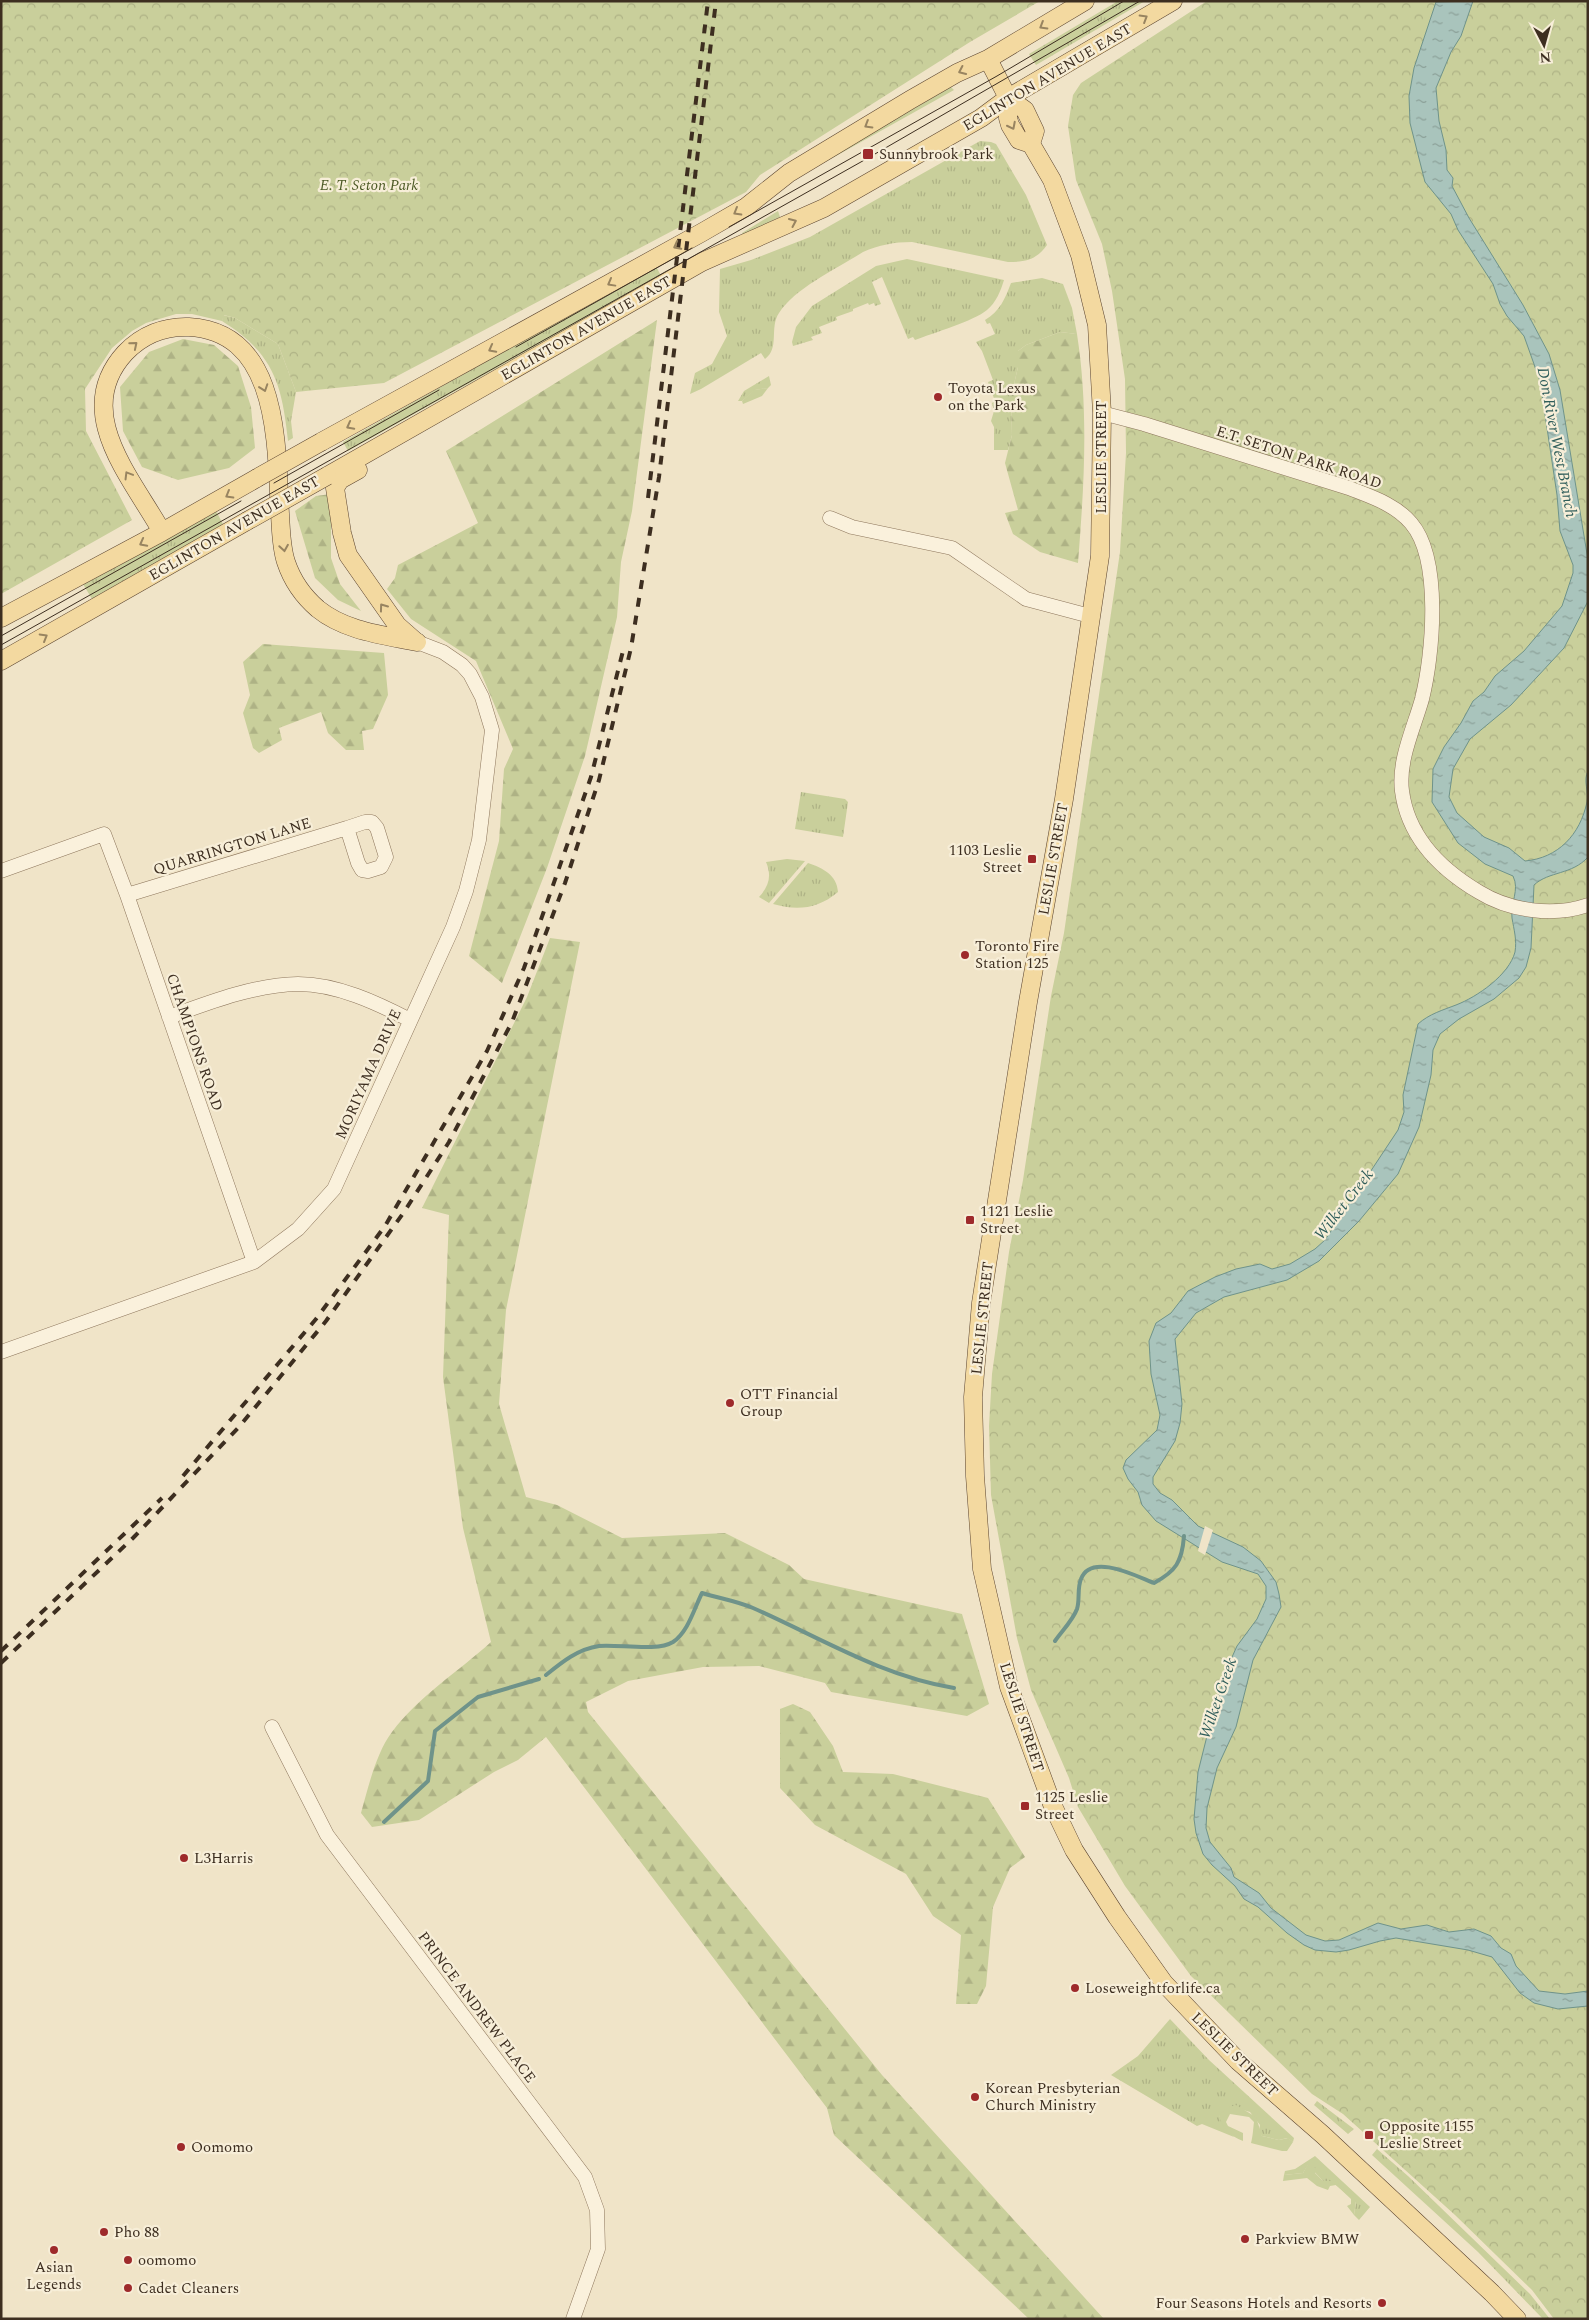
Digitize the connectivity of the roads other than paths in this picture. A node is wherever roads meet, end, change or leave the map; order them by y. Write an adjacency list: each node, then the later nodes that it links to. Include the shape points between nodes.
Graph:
1 (1085, 1): 3 (main road, EGLINTON AVENUE EAST, one-way to 3)
2 (1173, 1): 4 (main road, EGLINTON AVENUE EAST, one-way to 2)
3 (988, 59): 4 (main road, LESLIE STREET); 8 (main road, EGLINTON AVENUE EAST, one-way to 8, bridge, via 957,73 789,173 746,207 701,233)
4 (1008, 98): 5 (main road, EGLINTON AVENUE EAST, one-way to 4, via 702,262 824,208 981,118); 6 (main road, LESLIE STREET, via 1025,110 1034,131 1031,144 1052,180 1080,255 1097,325)
5 (475, 391): 11 (main road, one-way to 5, via 397,625 348,555 335,488 340,480 429,425); 12 (main road, EGLINTON AVENUE EAST, one-way to 5, bridge)
6 (1102, 413): 9 (main road, LESLIE STREET, via 1100,556); 16 (street, E.T. SETON PARK ROAD, via 1349,488 1388,505 1411,523 1428,554 1432,619 1426,680 1402,772 1405,806 1416,834 1453,876 1491,899 1533,910 1557,911)
7 (830, 518): 9 (street, via 852,527 952,548 1026,599)
8 (162, 532): 10 (main road, EGLINTON AVENUE EAST, one-way to 10); 11 (main road, one-way to 11, via 107,435 103,402 110,376 132,346 146,335 193,327 227,338 251,359 259,374 271,407 275,433 286,561 305,595 331,619 345,625)
9 (1090, 616): 23 (main road, LESLIE STREET, via 1064,798 980,1303 974,1379 975,1476 982,1569 1009,1687 1052,1804 1074,1850 1164,1983 1238,2061 1323,2135)
10 (1, 618)
11 (417, 642): 18 (street, MORIYAMA DRIVE, via 443,652 470,674 482,697 492,730 479,840 466,891)
12 (1, 661)
13 (347, 828): 15 (street, QUARRINGTON LANE)
14 (1, 871): 15 (street, CHAMPIONS ROAD, via 104,834)
15 (127, 895): 17 (street, CHAMPIONS ROAD)
16 (1588, 904)
17 (169, 1017): 18 (street, via 262,987 300,984 345,992); 19 (street, CHAMPIONS ROAD)
18 (410, 1020): 19 (street, MORIYAMA DRIVE, via 334,1189 298,1229)
19 (254, 1262): 20 (street, MORIYAMA DRIVE)
20 (1, 1352)
21 (272, 1727): 22 (street, PRINCE ANDREW PLACE, via 327,1835 585,2177 597,2210 598,2249)
22 (572, 2319)
23 (1517, 2319)

